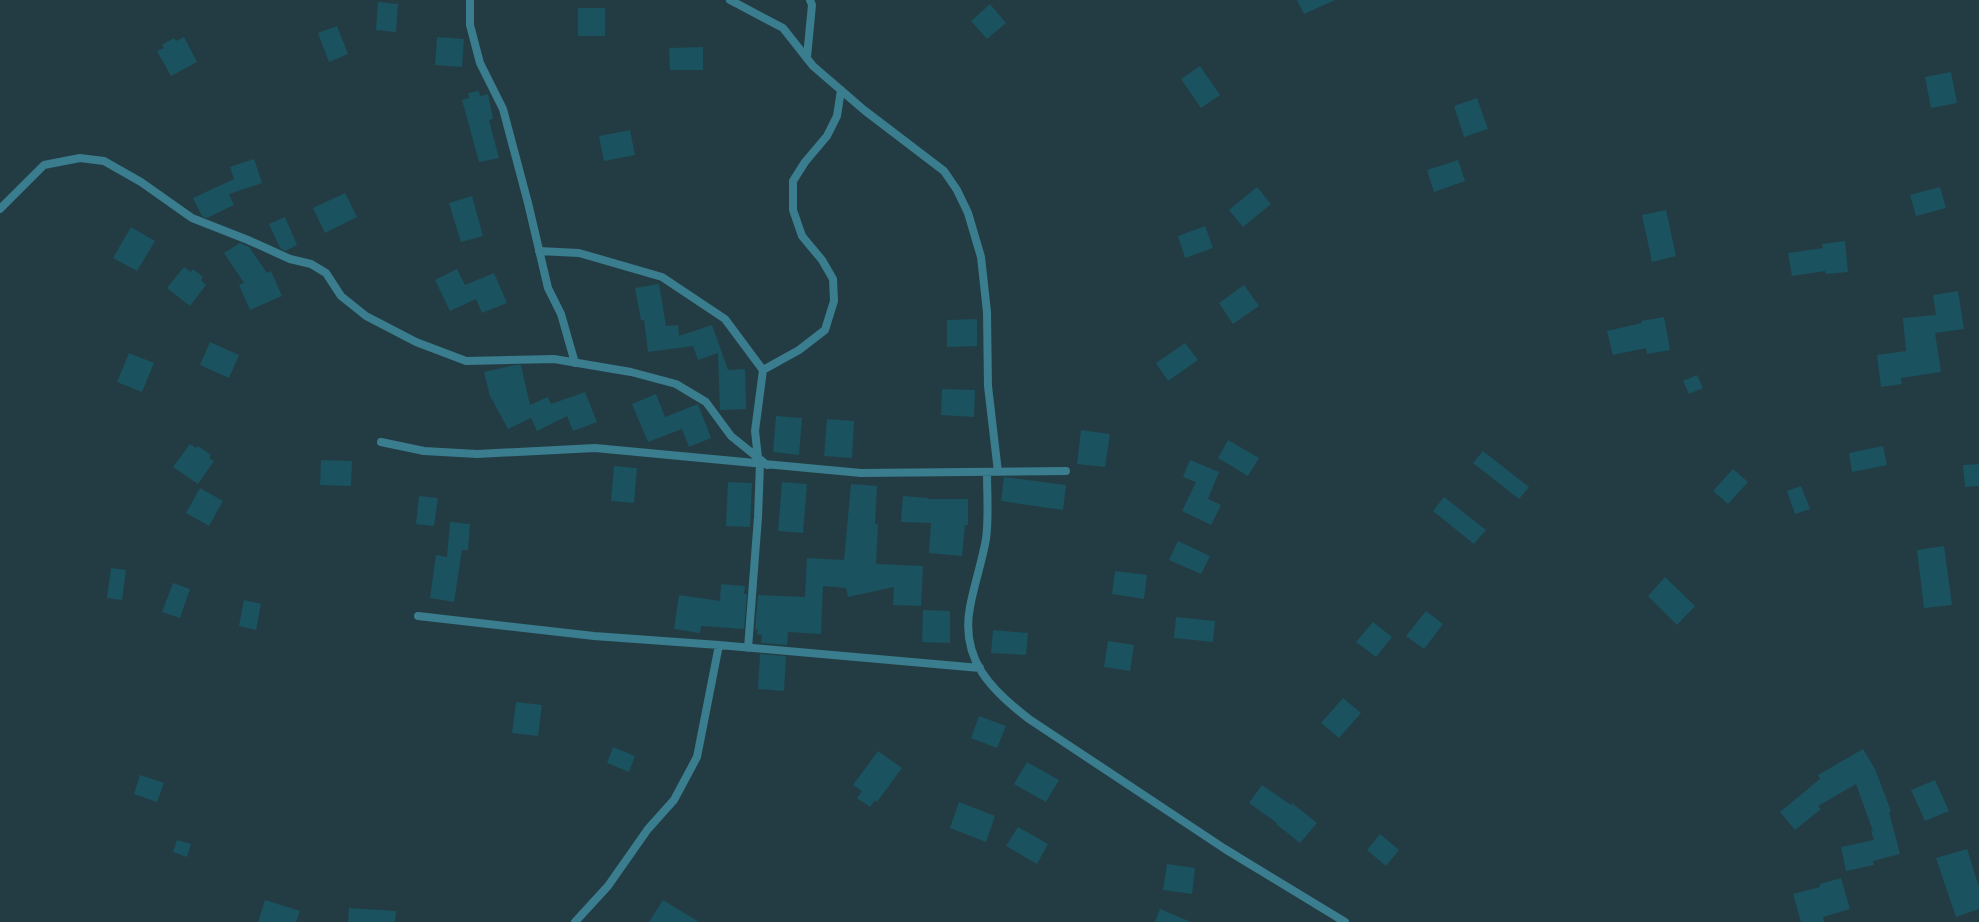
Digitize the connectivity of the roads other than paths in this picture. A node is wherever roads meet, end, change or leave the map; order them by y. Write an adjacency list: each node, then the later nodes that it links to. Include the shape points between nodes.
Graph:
1 (470, 0): 7 (street, via 470,25 480,63 503,109)
2 (730, 0): 4 (street, via 783,28)
3 (810, 0): 4 (street, via 812,5)
4 (807, 57): 5 (street, via 813,66)
5 (841, 90): 9 (street, via 837,116 827,136 793,181 793,210 802,236 822,260 833,279 834,301 825,330 799,350); 14 (street, via 944,171 968,213 981,257 987,312 988,386)
6 (0, 209): 8 (street, via 44,164 80,158 104,160 192,218 290,259 311,264 326,273 341,296 366,316 416,342 466,361 554,359)
7 (539, 251): 8 (street, via 548,288 561,314); 9 (street, via 579,253 662,277 725,319)
8 (575, 363): 11 (street, via 631,372 676,384 706,402 731,436)
9 (763, 370): 11 (street, via 755,431)
10 (381, 442): 11 (street, via 424,450 477,454 595,448)
11 (762, 462): 13 (street, via 861,473); 17 (street)
12 (1066, 471): 14 (street)
13 (988, 472): 14 (street); 18 (street, via 986,538 969,609 968,637)
14 (998, 472)
15 (418, 616): 16 (street, via 594,636)
16 (719, 645): 17 (street); 19 (street, via 697,757 674,800 648,829 608,886)
17 (748, 648): 18 (street)
18 (980, 668): 20 (street, via 985,679 1004,700 1028,719 1225,849)
19 (575, 922)
20 (1345, 922)

